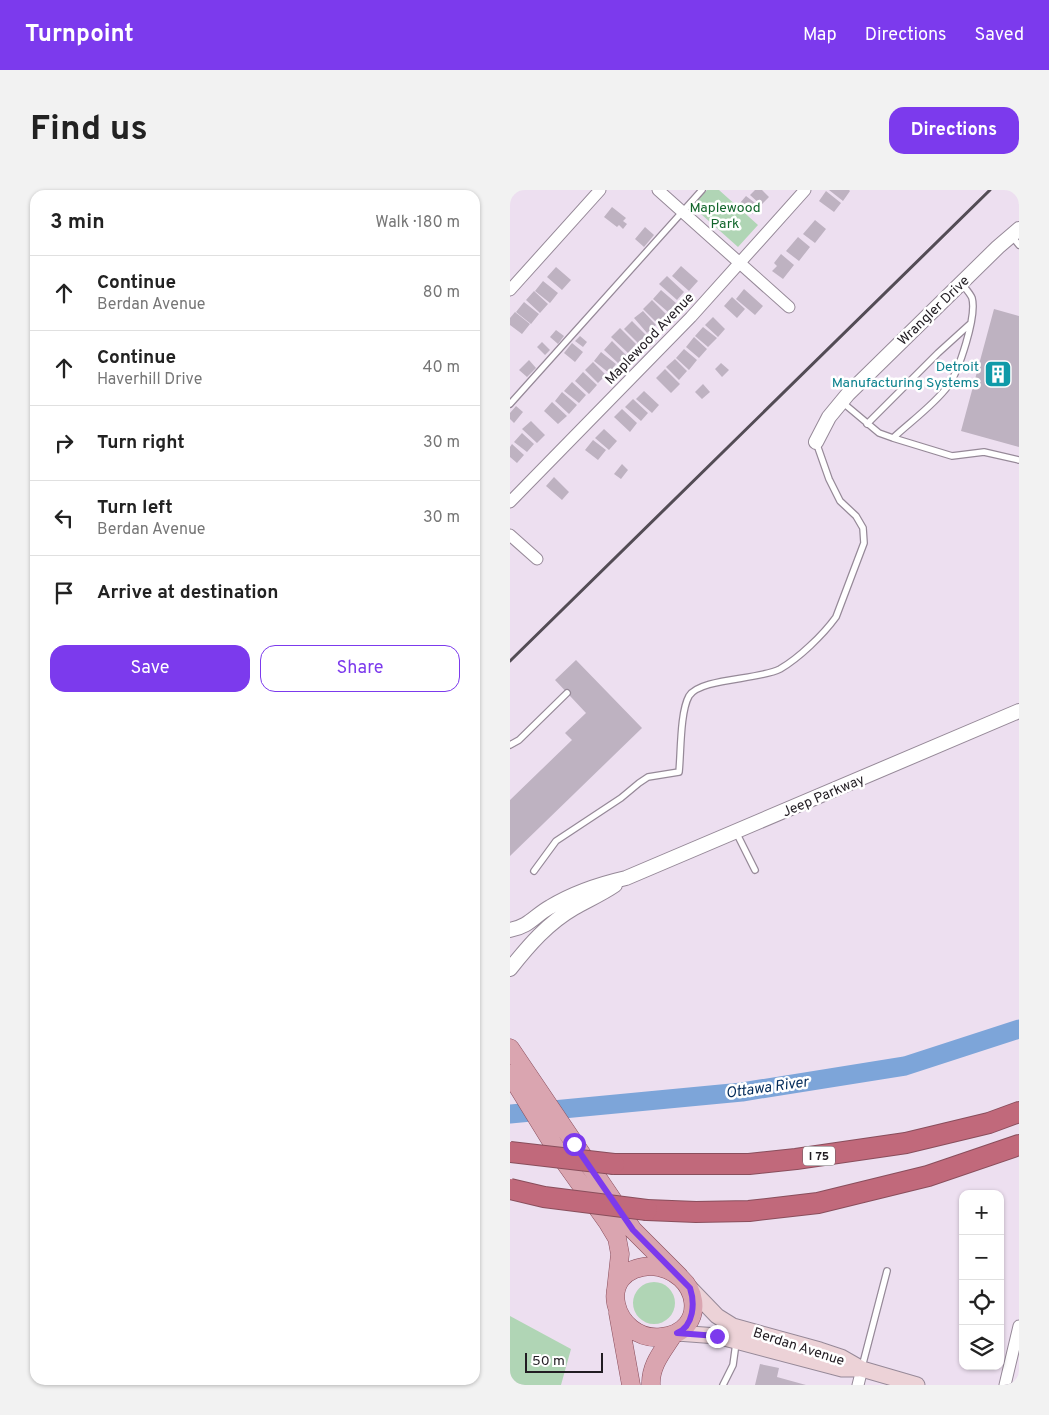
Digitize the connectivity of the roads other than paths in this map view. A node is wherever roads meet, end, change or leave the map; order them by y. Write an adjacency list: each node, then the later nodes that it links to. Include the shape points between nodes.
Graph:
1 (600, 190): 9 (street)
2 (658, 190): 5 (street)
3 (702, 190): 5 (lane)
4 (805, 190): 7 (street, Maplewood Avenue)
5 (683, 212): 7 (street); 13 (lane)
6 (1016, 236): 8 (street, Wrangler Drive)
7 (740, 263): 10 (street); 18 (street, Maplewood Avenue)
8 (960, 283): 11 (lane, via 972,296 974,308); 12 (street, Wrangler Drive)
9 (510, 290)
10 (788, 307)
11 (970, 324): 14 (lane); 15 (lane, via 959,366 949,385)
12 (841, 401): 14 (lane); 16 (street, Wrangler Drive, via 828,417)
13 (510, 404)
14 (868, 424): 15 (lane)
15 (892, 438): 17 (lane, via 952,456 984,452)
16 (816, 442): 26 (lane, via 840,500 863,528 864,544 836,618 829,628 780,669 762,676 708,684 697,689 690,695 685,708 680,772 639,783 556,841)
17 (1019, 460)
18 (510, 502)
19 (510, 535): 20 (street)
20 (537, 560)
21 (567, 693): 23 (lane)
22 (1019, 711): 24 (street, Jeep Parkway)
23 (510, 745)
24 (736, 832): 25 (lane); 27 (street, Jeep Parkway)
25 (755, 870)
26 (534, 871)
27 (626, 878): 28 (street, Jeep Parkway, via 600,884 572,896 548,908 528,924); 29 (street, Jeep Parkway, via 553,922)
28 (510, 930)
29 (510, 969)
30 (510, 1048): 32 (main road)
31 (510, 1074): 32 (main road)
32 (529, 1088): 38 (main road, via 562,1126 621,1214 646,1245); 39 (main road, via 542,1127 617,1238 620,1254)
33 (1019, 1112): 35 (highway, I 75, bridge, via 989,1123 906,1143 749,1164 614,1164)
34 (1019, 1145): 36 (highway, bridge, via 928,1176 818,1203 740,1211 647,1210 544,1197)
35 (510, 1152)
36 (510, 1189)
37 (887, 1271): 45 (lane)
38 (685, 1282): 39 (main road, via 658,1267 637,1268 626,1274); 42 (main road, via 693,1300 692,1314 686,1326); 45 (main road, Berdan Avenue, via 717,1316 733,1326 820,1350)
39 (616, 1290): 40 (main road)
40 (617, 1310): 42 (main road, via 638,1333 652,1337); 46 (main road)
41 (1019, 1326): 44 (street)
42 (675, 1334): 43 (main road, Berdan Avenue, via 717,1336); 47 (main road, via 654,1365)
43 (736, 1341): 45 (main road, Berdan Avenue, via 842,1369); 48 (lane, via 732,1365)
44 (1016, 1354): 51 (street)
45 (862, 1369): 49 (street); 50 (main road, Berdan Avenue)
46 (631, 1385)
47 (651, 1385)
48 (723, 1385)
49 (858, 1385)
50 (917, 1385)
51 (1005, 1385)

